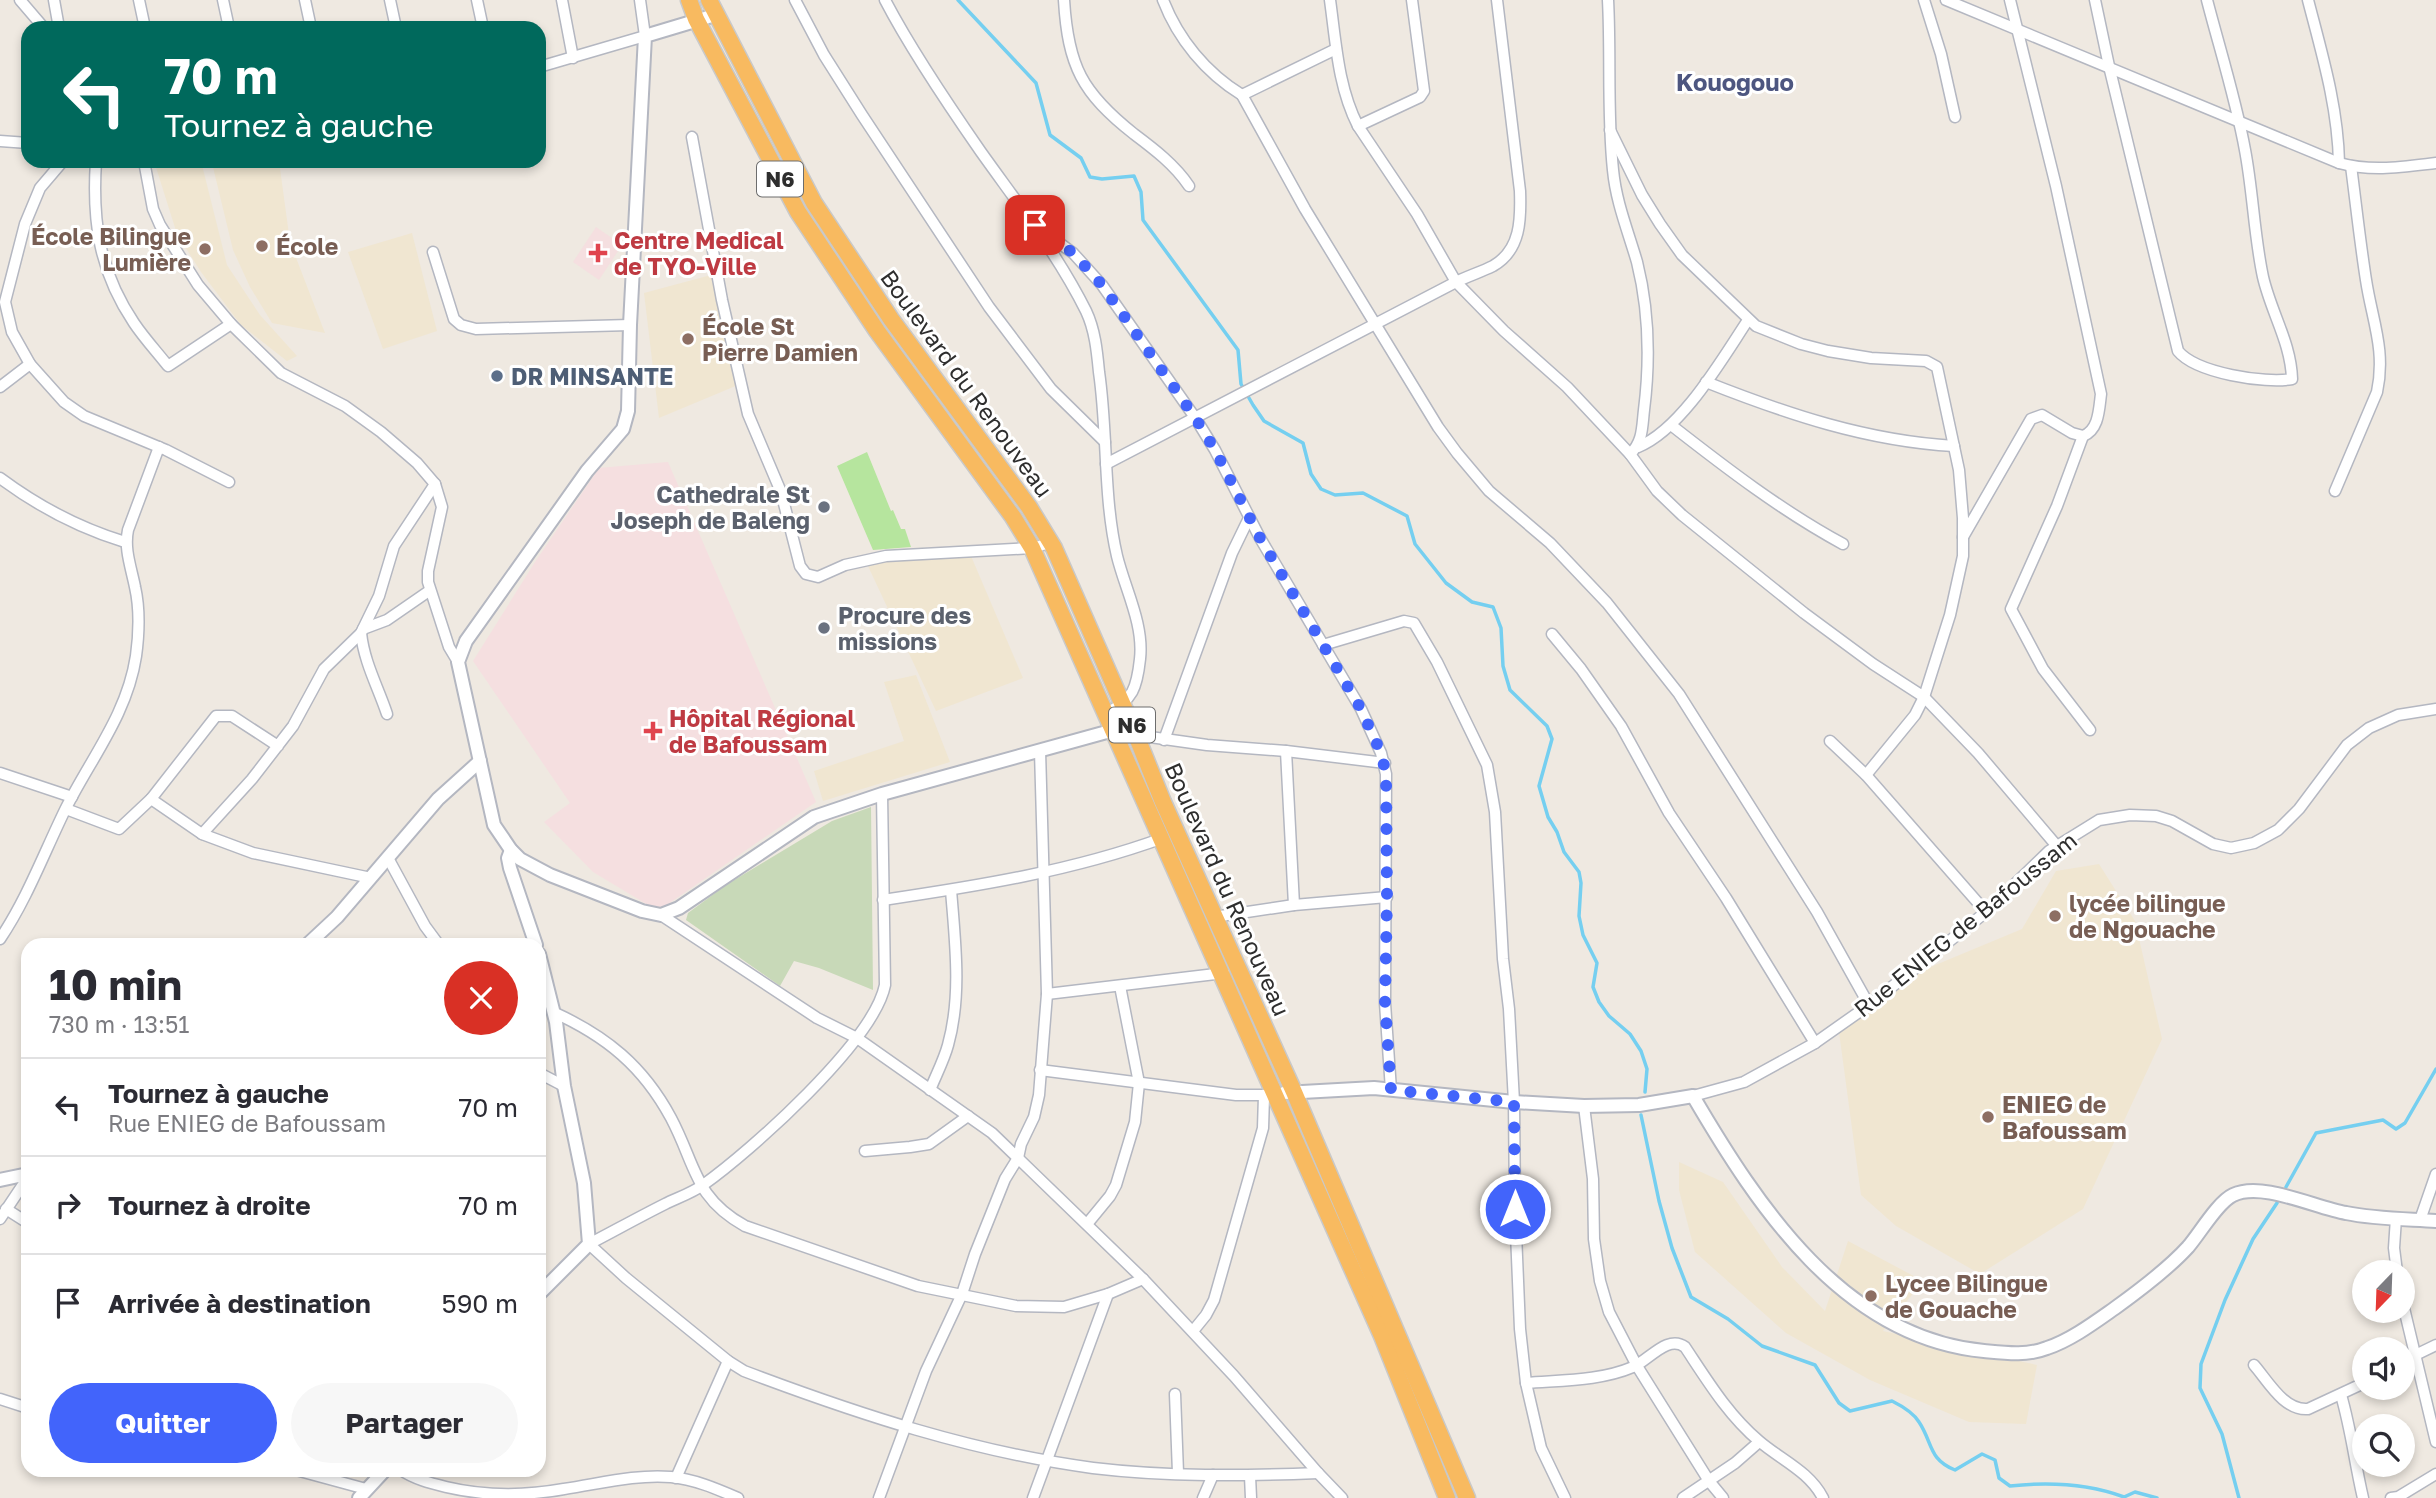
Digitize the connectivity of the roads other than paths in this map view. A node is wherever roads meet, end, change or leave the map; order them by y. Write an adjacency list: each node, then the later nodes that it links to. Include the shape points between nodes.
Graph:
1 (20, 0): 28 (street)
2 (54, 0): 29 (street)
3 (139, 0): 30 (street)
4 (223, 0): 31 (street)
5 (305, 0): 32 (street)
6 (390, 0): 33 (street)
7 (477, 0): 34 (street)
8 (562, 0): 38 (street)
9 (640, 0): 36 (street)
10 (689, 0): 27 (highway, N6)
11 (795, 0): 75 (street, via 824,55 989,307 1051,389)
12 (885, 0): 58 (street, via 981,151)
13 (1058, 0): 25 (street)
14 (1163, 0): 41 (street, via 1198,58)
15 (1330, 0): 37 (street)
16 (1412, 0): 44 (street, via 1424,91)
17 (1497, 0): 60 (street, via 1521,222 1507,254 1494,266)
18 (1608, 0): 45 (street)
19 (1924, 0): 42 (street)
20 (1945, 0): 35 (street)
21 (2010, 0): 35 (street)
22 (2095, 0): 40 (street)
23 (2207, 0): 43 (street)
24 (2308, 0): 49 (street, via 2333,103)
25 (1064, 5): 55 (street, via 1076,68 1086,87)
26 (712, 7): 27 (street); 56 (highway, Boulevard du Renouveau / N6)
27 (696, 19): 36 (street); 57 (highway, N6)
28 (38, 21)
29 (58, 21)
30 (144, 21)
31 (228, 21)
32 (310, 21)
33 (394, 21)
34 (482, 21)
35 (2016, 30): 40 (street); 74 (street, via 2101,386 2097,421)
36 (645, 36): 38 (street); 64 (street)
37 (1336, 48): 41 (street); 44 (street)
38 (573, 58): 39 (street)
39 (546, 64)
40 (2109, 66): 43 (street); 43 (street, via 2178,351 2189,362 2277,382 2292,379 2292,363 2263,276)
41 (1242, 95): 65 (street)
42 (1955, 117)
43 (2238, 120): 49 (street)
44 (1358, 126): 60 (street)
45 (1610, 130): 62 (street, via 1660,225 1682,255); 78 (street, via 1613,173 1637,262 1648,347 1646,395)
46 (692, 137): 89 (street, via 748,414 781,492 806,574 818,578 845,565 886,556)
47 (0, 141): 48 (street)
48 (21, 142)
49 (2339, 163): 51 (street)
50 (2436, 163): 51 (street, via 2382,169)
51 (2351, 166): 83 (street, via 2366,281 2380,345 2380,378)
52 (57, 168): 67 (street, via 32,204 5,302 12,332)
53 (96, 168): 63 (street, via 96,228 107,272 133,322 168,366)
54 (145, 168): 63 (street, via 160,225 198,285)
55 (1189, 186)
56 (814, 203): 57 (highway); 61 (highway, Boulevard du Renouveau / N6)
57 (798, 212): 66 (highway, N6)
58 (1035, 225): 70 (street, via 1073,253 1102,285); 75 (street, via 1087,313 1095,336)
59 (433, 252): 64 (street, via 454,319 461,325 476,329)
60 (1456, 282): 65 (street); 78 (street)
61 (891, 319): 66 (highway); 71 (highway, Boulevard du Renouveau / N6)
62 (1748, 320): 68 (street); 76 (street, via 1765,331 1828,351 1933,364)
63 (231, 324): 82 (street, via 281,373 345,406 417,463)
64 (630, 325): 94 (street, via 628,411 623,429 587,471 466,641)
65 (1375, 326): 70 (street); 139 (street, via 1457,453 1489,491 1550,543 1607,603 1679,694)
66 (877, 331): 73 (highway, Boulevard du Renouveau / N6)
67 (30, 364): 69 (street); 77 (street, via 64,402 85,416)
68 (1706, 382): 72 (street); 76 (street, via 1864,435)
69 (0, 387)
70 (1196, 419): 79 (street); 84 (street)
71 (965, 421): 73 (highway); 87 (highway, Boulevard du Renouveau / N6)
72 (1671, 425): 78 (street); 88 (street, via 1736,475)
73 (950, 432): 89 (highway, Boulevard du Renouveau / N6)
74 (2083, 436): 85 (street, via 2042,415 2031,419); 101 (street, via 2011,609 2043,669)
75 (1105, 442): 79 (street)
76 (1954, 446): 85 (street)
77 (159, 447): 81 (street); 86 (street)
78 (1634, 450): 95 (street, via 1657,491 1682,516 1804,613)
79 (1106, 464): 96 (street, via 1117,555 1141,643 1137,680)
80 (0, 478): 86 (street, via 86,530)
81 (229, 482)
82 (435, 484): 90 (street, via 442,507 428,571); 91 (street, via 394,546 379,596)
83 (2335, 491)
84 (1250, 518): 93 (street); 103 (street, via 1231,553)
85 (1962, 539): 95 (street, via 1959,579)
86 (125, 542): 113 (street, via 138,619 130,687)
87 (1050, 543): 89 (street); 96 (highway, Boulevard du Renouveau / N6)
88 (1843, 544)
89 (1032, 548): 98 (highway, Boulevard du Renouveau / N6)
90 (429, 591): 91 (street); 94 (street)
91 (362, 631): 99 (street, via 365,656); 105 (street, via 324,669)
92 (1552, 634): 142 (street, via 1621,726 1669,813)
93 (1323, 645): 109 (street, via 1361,709); 151 (street, via 1404,621 1414,623 1487,765 1496,812)
94 (458, 662): 108 (street)
95 (1924, 697): 111 (street, via 1915,715); 118 (street)
96 (1122, 706): 98 (street); 102 (highway, Boulevard du Renouveau / N6)
97 (2436, 709): 118 (street, Rue ENIEG de Bafoussam, via 2398,715 2369,728 2347,745 2299,809 2278,830 2254,843 2231,848 2213,844 2172,821 2130,815 2099,820)
98 (1107, 712): 100 (highway, Boulevard du Renouveau / N6)
99 (387, 714)
100 (1114, 730): 102 (street); 106 (street); 117 (highway, Boulevard du Renouveau / N6)
101 (2090, 730)
102 (1136, 735): 103 (street); 129 (highway, Boulevard du Renouveau / N6)
103 (1164, 740): 107 (street)
104 (1830, 741): 111 (street)
105 (278, 746): 114 (street, via 232,716 216,716); 116 (street)
106 (1041, 751): 112 (street); 121 (street)
107 (1286, 751): 109 (street); 126 (street)
108 (480, 761): 119 (street, via 494,825); 120 (street, via 438,799)
109 (1385, 764): 124 (street)
110 (0, 773): 113 (street)
111 (1866, 775): 127 (street)
112 (881, 794): 125 (street); 128 (street, via 814,817 679,908)
113 (72, 797): 115 (street)
114 (151, 799): 115 (street, via 119,830); 116 (street)
115 (66, 809): 133 (street)
116 (202, 834): 122 (street, via 253,853)
117 (1163, 838): 121 (street, via 1115,856); 135 (highway, Boulevard du Renouveau / N6)
118 (2056, 845): 127 (street, Rue ENIEG de Bafoussam)
119 (511, 850): 128 (street, via 550,875); 132 (street, via 510,868)
120 (388, 858): 122 (street); 131 (street)
121 (1043, 873): 123 (street); 138 (street)
122 (371, 878): 130 (street)
123 (951, 890): 125 (street); 147 (street, via 955,1014 948,1048)
124 (1387, 897): 126 (street); 148 (street, via 1385,1003)
125 (883, 900): 141 (street, via 885,985)
126 (1294, 905): 129 (street)
127 (1986, 912): 139 (street, Rue ENIEG de Bafoussam)
128 (661, 915): 141 (street, via 817,1018)
129 (1214, 917): 134 (highway, Boulevard du Renouveau / N6)
130 (314, 938)
131 (434, 938)
132 (534, 938)
133 (0, 939)
134 (1237, 967): 135 (street); 149 (highway, Boulevard du Renouveau / N6)
135 (1221, 975): 137 (street); 149 (highway, Boulevard du Renouveau / N6)
136 (546, 983): 140 (street)
137 (1120, 986): 138 (street); 145 (street)
138 (1048, 994): 143 (street)
139 (1869, 1005): 142 (street, Rue ENIEG de Bafoussam)
140 (553, 1012): 146 (street); 160 (street, via 599,1035 638,1069 671,1118)
141 (857, 1038): 147 (street); 160 (street, via 800,1101)
142 (1815, 1043): 150 (street, Rue ENIEG de Bafoussam, via 1744,1082)
143 (1040, 1070): 145 (street); 155 (street, via 1034,1117)
144 (546, 1077): 146 (street)
145 (1139, 1083): 149 (street, via 1236,1095); 166 (street, via 1135,1122 1119,1177)
146 (564, 1086): 167 (street, via 584,1183)
147 (930, 1090): 153 (street)
148 (1391, 1090): 149 (street, Rue ENIEG de Bafoussam); 151 (street, Rue ENIEG de Bafoussam)
149 (1279, 1094): 173 (street, via 1263,1128 1214,1300); 174 (highway, Boulevard du Renouveau / N6)
150 (1693, 1096): 152 (street, Rue ENIEG de Bafoussam, via 1639,1105); 162 (street, via 1749,1184 1805,1255 1838,1288 1906,1330 1956,1347 2026,1353 2081,1330 2187,1248 2232,1195 2251,1191 2347,1214)
151 (1514, 1102): 152 (street, Rue ENIEG de Bafoussam); 183 (street, via 1516,1236)
152 (1584, 1106): 180 (street, via 1600,1280 1609,1312)
153 (968, 1116): 154 (street, via 929,1144); 155 (street)
154 (865, 1151)
155 (1018, 1158): 166 (street); 171 (street, via 1005,1179)
156 (2436, 1174): 164 (street)
157 (21, 1176): 158 (street)
158 (0, 1180)
159 (21, 1186): 161 (street)
160 (701, 1187): 167 (street); 171 (street, via 727,1216 767,1235 918,1286)
161 (3, 1214): 163 (street)
162 (2396, 1218): 164 (street); 168 (street)
163 (21, 1220)
164 (2420, 1220): 165 (street)
165 (2436, 1221)
166 (1087, 1224): 169 (street)
167 (589, 1244): 170 (street); 178 (street)
168 (2396, 1260)
169 (1143, 1279): 172 (street); 173 (street)
170 (546, 1287)
171 (962, 1294): 172 (street, via 1006,1305 1049,1308); 189 (street)
172 (1108, 1294): 192 (street)
173 (1193, 1331): 194 (street)
174 (1389, 1334): 181 (highway, Boulevard du Renouveau / N6); 182 (highway, Boulevard du Renouveau / N6)
175 (2436, 1345): 176 (street)
176 (2415, 1354)
177 (2415, 1358): 191 (street)
178 (728, 1361): 189 (street, via 757,1376); 201 (street)
179 (2254, 1365): 186 (street, via 2299,1409)
180 (1637, 1366): 183 (street, via 1610,1375); 190 (street, via 1671,1343 1682,1344); 202 (street)
181 (1417, 1377): 182 (highway); 211 (highway, Boulevard du Renouveau / N6)
182 (1400, 1381): 210 (highway, Boulevard du Renouveau / N6)
183 (1526, 1383): 212 (street, via 1541,1448)
184 (2352, 1389): 186 (street)
185 (1175, 1394): 193 (street)
186 (2341, 1395): 216 (street)
187 (0, 1399): 188 (street)
188 (21, 1406)
189 (904, 1427): 192 (street); 205 (street)
190 (1759, 1442): 202 (street); 215 (street, via 1805,1475)
191 (2436, 1442)
192 (1046, 1460): 193 (street); 206 (street)
193 (1178, 1473): 196 (street)
194 (1318, 1473): 197 (street); 209 (street)
195 (2436, 1474): 217 (street)
196 (1213, 1475): 197 (street); 207 (street)
197 (1250, 1476): 208 (street)
198 (315, 1477): 203 (street)
199 (378, 1477): 203 (street)
200 (414, 1477): 201 (street, via 458,1489 514,1494 624,1479)
201 (676, 1478): 204 (street)
202 (1709, 1481): 213 (street); 214 (street)
203 (362, 1494)
204 (738, 1498)
205 (879, 1498)
206 (1033, 1498)
207 (1203, 1498)
208 (1251, 1498)
209 (1342, 1498)
210 (1447, 1498)
211 (1467, 1498)
212 (1565, 1498)
213 (1683, 1498)
214 (1723, 1498)
215 (1823, 1498)
216 (2363, 1498)
217 (2395, 1498)

